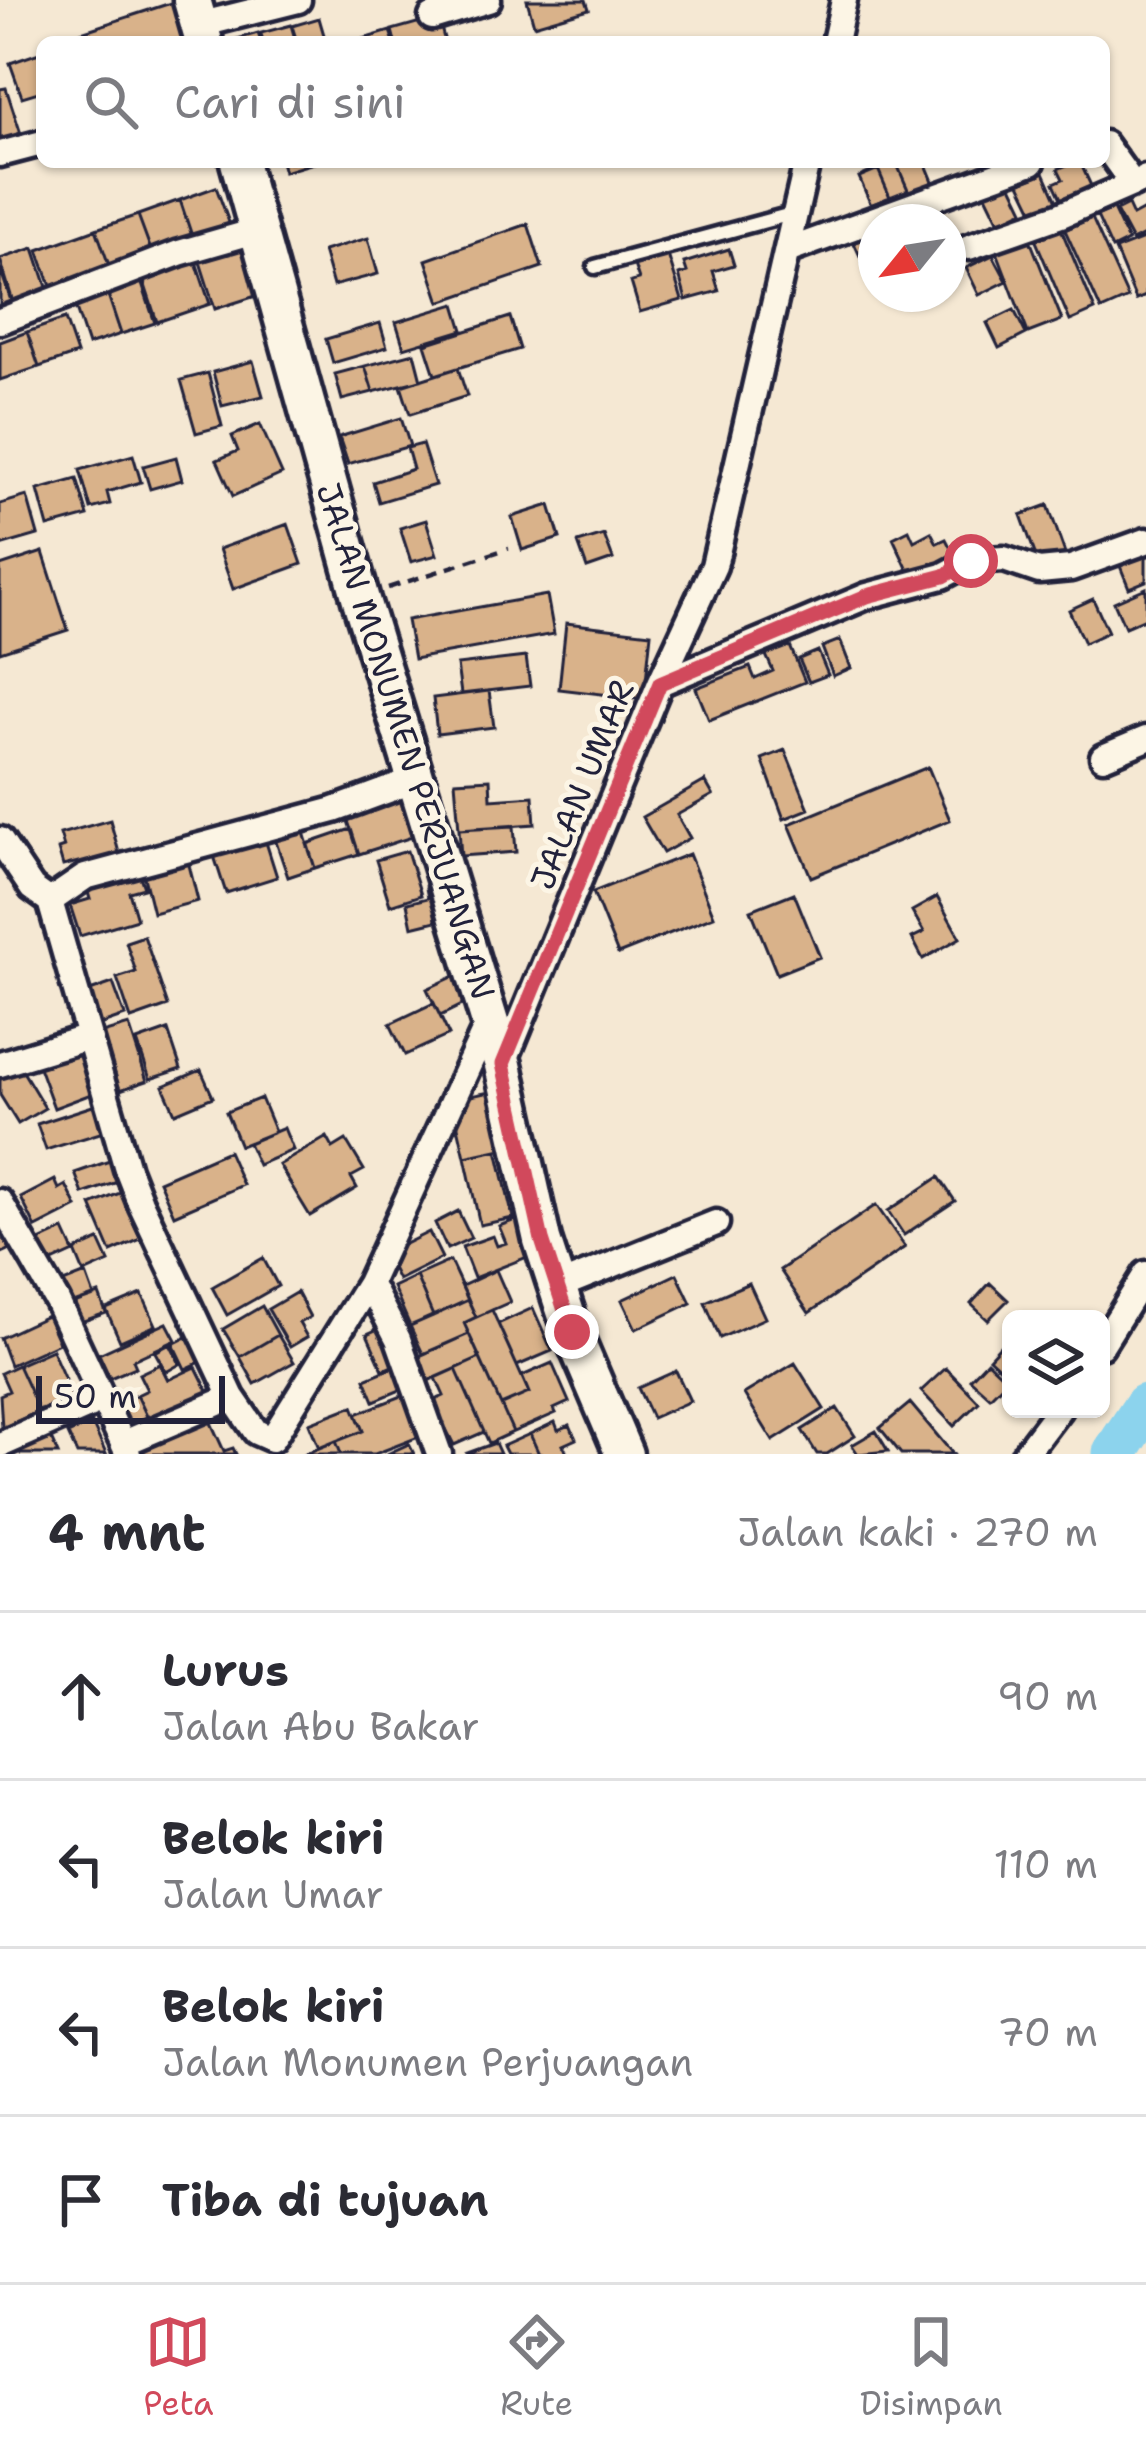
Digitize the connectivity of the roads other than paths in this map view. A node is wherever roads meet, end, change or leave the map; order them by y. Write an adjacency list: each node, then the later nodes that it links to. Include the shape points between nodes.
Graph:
1 (298, 0): 5 (street)
2 (488, 0): 4 (street)
3 (844, 0): 6 (street)
4 (432, 16)
5 (199, 22)
6 (836, 36)
7 (36, 145): 9 (street)
8 (1110, 150): 13 (street)
9 (0, 154)
10 (241, 168): 15 (street, JALAN MONUMEN PERJUANGAN)
11 (806, 168): 14 (street, JALAN UMAR)
12 (1016, 168): 17 (street)
13 (1140, 181): 16 (street)
14 (796, 213): 17 (street, JALAN UMAR); 18 (lane)
15 (260, 230): 19 (street); 24 (street, JALAN MONUMEN PERJUANGAN)
16 (969, 247)
17 (788, 251): 21 (street, JALAN UMAR, via 714,566)
18 (595, 267)
19 (0, 321)
20 (1146, 542): 21 (street, via 1071,568 971,561)
21 (660, 683): 30 (street, JALAN UMAR)
22 (1146, 739): 23 (street)
23 (1103, 757)
24 (418, 778): 26 (street, via 334,810 85,877); 27 (street, JALAN MONUMEN PERJUANGAN)
25 (0, 840): 26 (street)
26 (50, 901): 28 (street)
27 (489, 1021): 30 (street, JALAN MONUMEN PERJUANGAN); 34 (street)
28 (88, 1037): 29 (street); 37 (street, via 127,1168)
29 (0, 1064)
30 (503, 1064): 35 (street, JALAN MONUMEN PERJUANGAN)
31 (0, 1202): 38 (street)
32 (716, 1223): 35 (street)
33 (1146, 1274): 36 (street)
34 (369, 1283): 41 (street); 43 (street)
35 (557, 1286): 44 (street, JALAN MONUMEN PERJUANGAN)
36 (1110, 1332)
37 (232, 1396): 41 (street); 42 (street)
38 (102, 1400): 40 (street); 42 (street)
39 (1052, 1418): 45 (street)
40 (0, 1445)
41 (268, 1446)
42 (126, 1449)
43 (439, 1454)
44 (624, 1454)
45 (1025, 1454)

